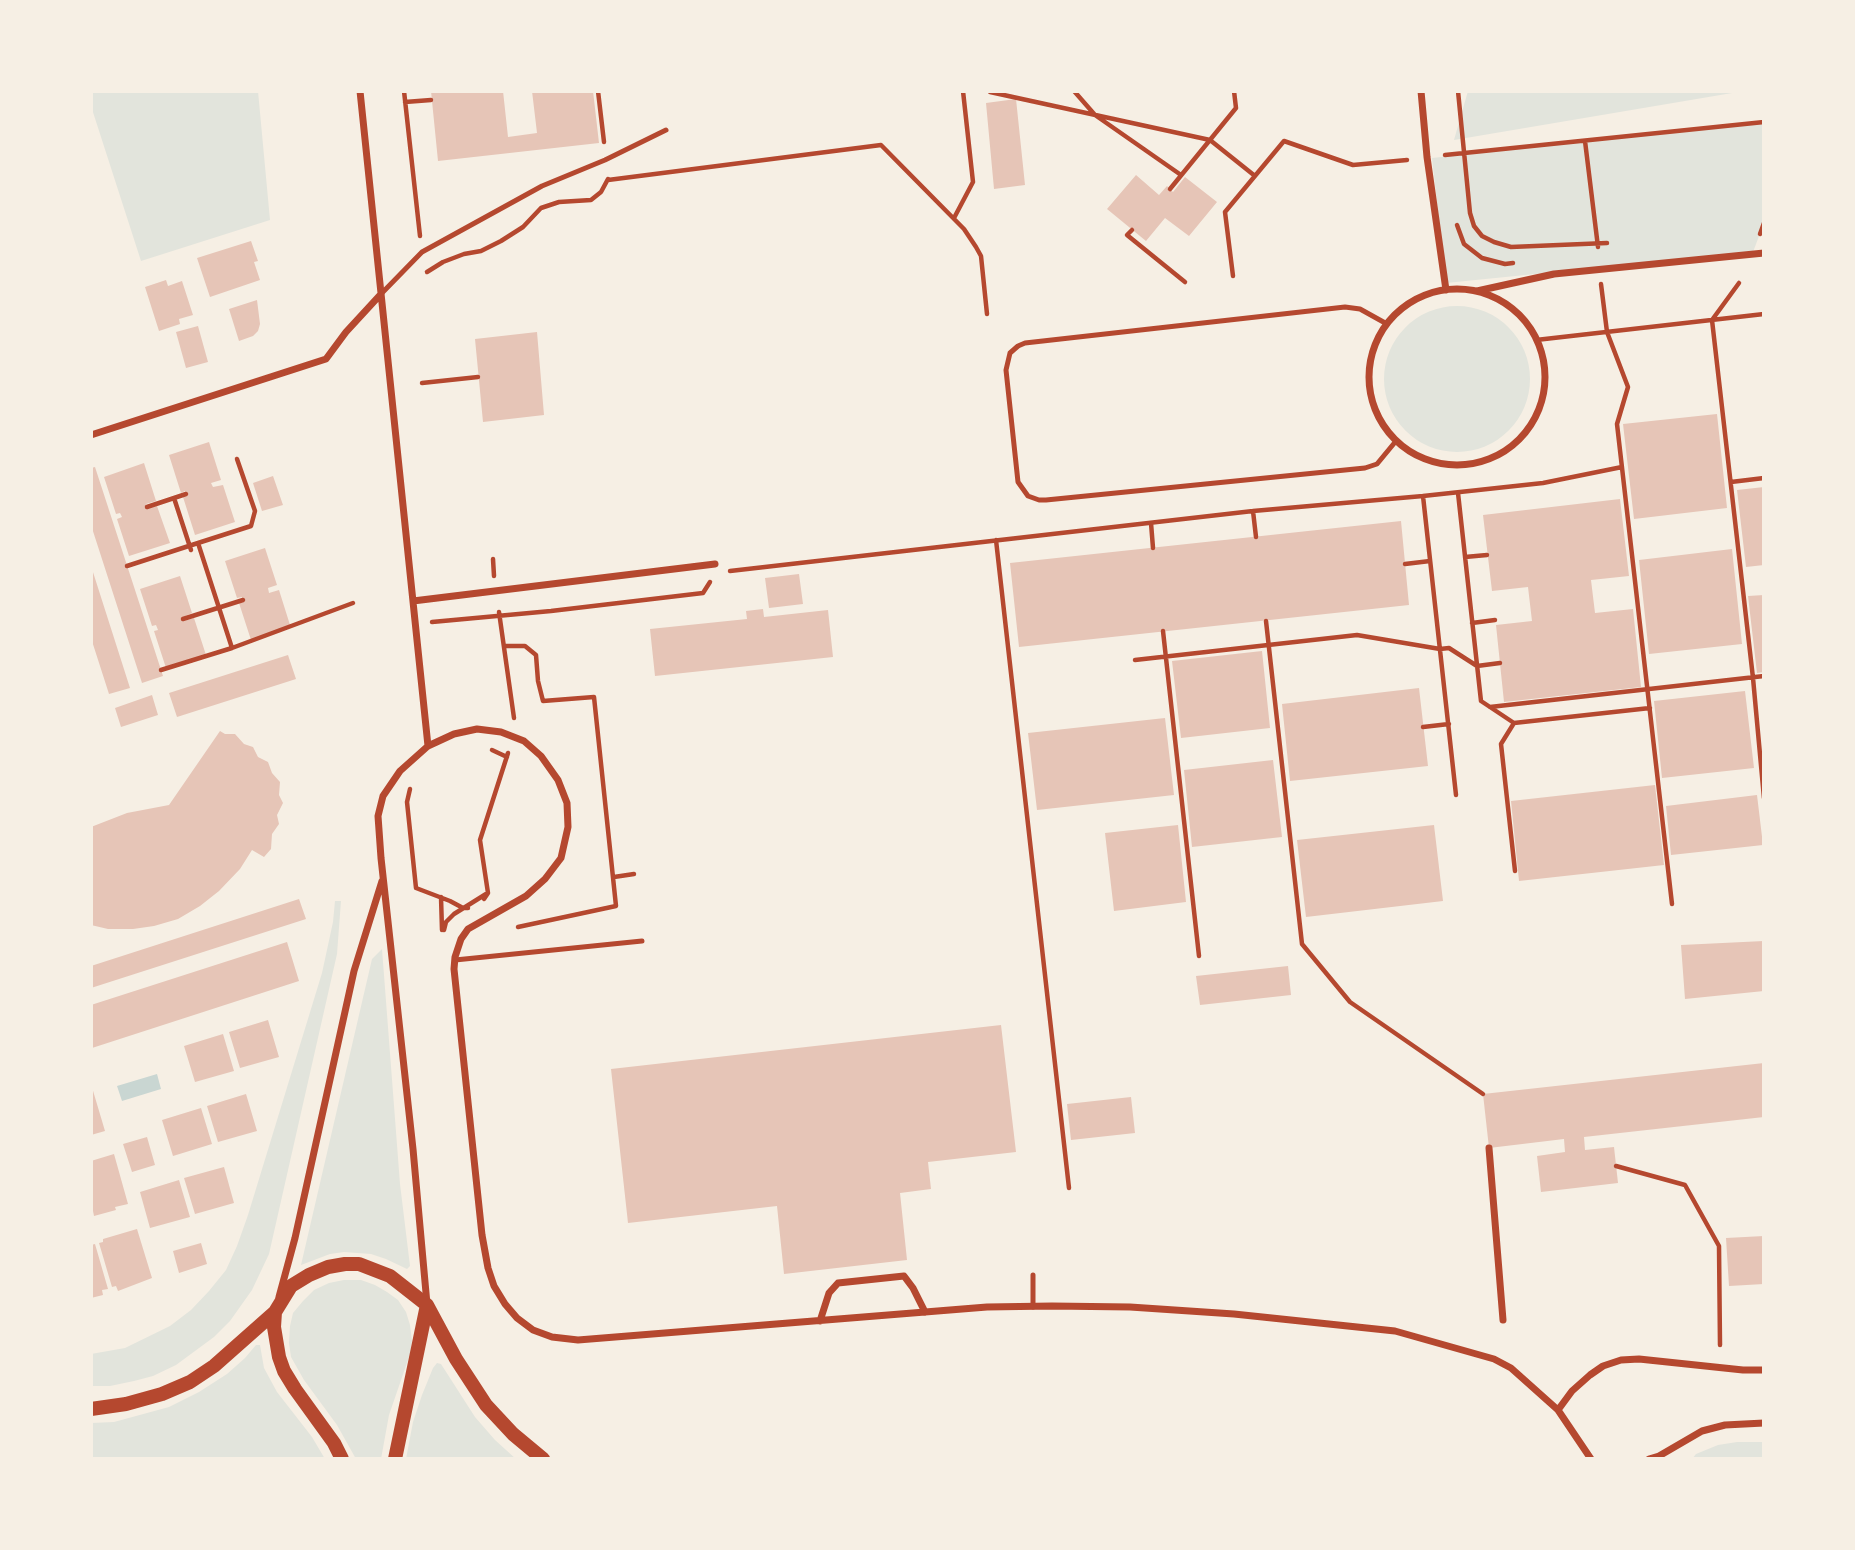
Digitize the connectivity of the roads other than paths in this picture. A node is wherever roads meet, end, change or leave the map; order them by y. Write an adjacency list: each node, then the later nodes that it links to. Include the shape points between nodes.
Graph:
1 (360, 91): 7 (street)
2 (1421, 91): 5 (street)
3 (666, 130): 7 (lane, via 542,186 422,252)
4 (1764, 253): 6 (street, via 1554,274)
5 (1446, 290): 6 (street); 8 (street, via 1419,298)
6 (1476, 291): 10 (street, via 1503,302 1525,321 1540,346 1546,374 1542,403 1529,429 1508,449 1481,462 1452,466 1424,459)
7 (381, 293): 9 (street, via 327,359); 12 (street)
8 (1387, 324): 10 (street, via 1369,366 1370,395 1380,422); 10 (lane, via 1360,309 1345,307 1025,343 1010,353 1006,370 1018,482 1028,496 1039,499 1365,468 1377,464)
9 (91, 435)
10 (1396, 441)
11 (715, 564): 12 (street)
12 (413, 601): 13 (street)
13 (428, 746): 14 (street, via 400,771 383,796 378,816); 16 (street, via 477,729 517,738 541,756 567,803 568,827 561,858 526,897 468,929)
14 (383, 877): 19 (street); 21 (street, via 354,971)
15 (642, 942): 16 (lane)
16 (455, 960): 24 (street, via 482,1235 494,1286 517,1318 552,1338 578,1340)
17 (1489, 1148): 23 (street)
18 (1033, 1275): 20 (lane)
19 (427, 1305): 21 (main road, via 390,1276 345,1264 301,1279); 30 (main road); 31 (main road, via 486,1405)
20 (1033, 1307): 22 (street); 27 (street, via 1234,1314 1395,1331 1494,1359 1511,1368)
21 (275, 1311): 26 (main road, via 190,1382 126,1404); 29 (main road, via 276,1342 284,1371)
22 (925, 1312): 24 (street); 24 (street, via 904,1276 838,1283 829,1293)
23 (1503, 1320)
24 (820, 1321)
25 (1764, 1370): 27 (street, via 1621,1360 1590,1375)
26 (91, 1409)
27 (1558, 1410): 32 (street)
28 (1764, 1423): 33 (street, via 1702,1431)
29 (342, 1459)
30 (395, 1459)
31 (543, 1459)
32 (1591, 1459)
33 (1649, 1459)

